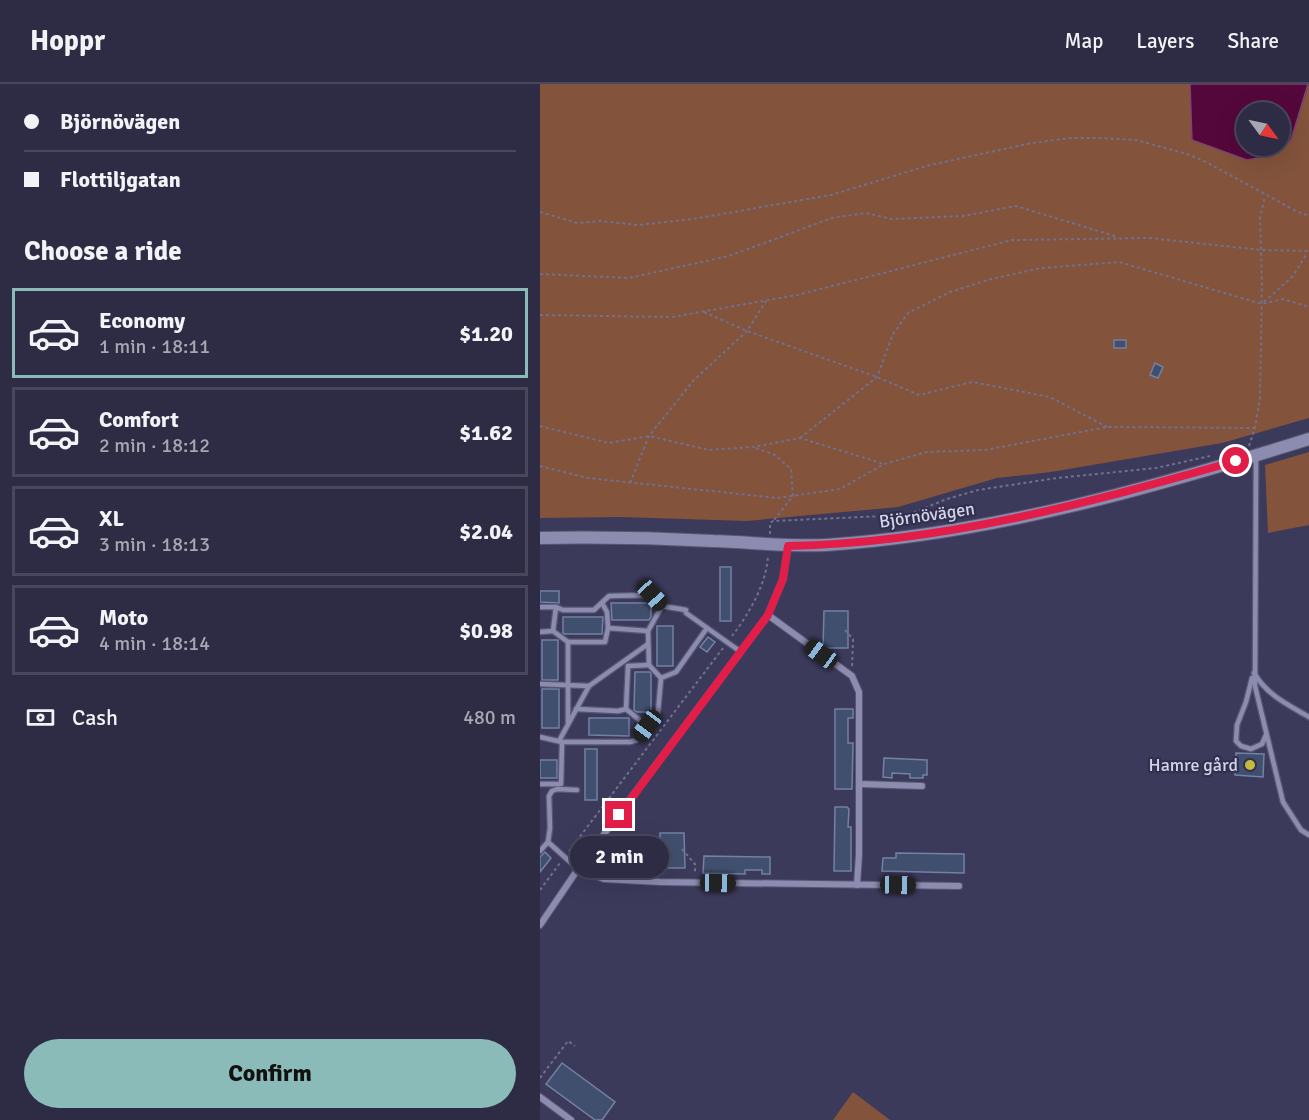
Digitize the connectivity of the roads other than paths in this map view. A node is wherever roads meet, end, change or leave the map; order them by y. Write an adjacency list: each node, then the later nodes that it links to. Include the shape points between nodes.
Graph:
1 (1309, 439): 2 (main road, Björnövägen)
2 (1254, 448): 4 (main road, Björnövägen, via 1133,490 1010,520 859,542); 21 (lane)
3 (540, 538): 4 (main road, Björnövägen)
4 (788, 546): 9 (street, via 783,579)
5 (602, 603): 6 (lane, via 609,596 652,595); 8 (lane, via 594,610); 10 (lane)
6 (662, 606): 11 (lane, via 686,612); 13 (lane)
7 (540, 607): 8 (lane)
8 (556, 607): 12 (lane)
9 (768, 615): 17 (street); 36 (street, via 852,676 859,692)
10 (608, 628): 13 (lane); 15 (lane, via 605,642)
11 (707, 628): 17 (lane); 22 (lane, via 676,672)
12 (553, 631): 14 (lane); 15 (lane)
13 (648, 631): 16 (lane)
14 (540, 632)
15 (568, 642): 24 (lane)
16 (648, 644): 18 (lane); 19 (lane)
17 (741, 652): 45 (street)
18 (624, 661): 20 (lane); 25 (lane)
19 (649, 665): 20 (lane); 22 (lane)
20 (628, 666): 26 (lane)
21 (1254, 671): 28 (lane, via 1273,696); 31 (lane); 31 (lane, via 1235,735 1240,746 1251,749 1262,744)
22 (661, 678): 30 (lane, via 658,712)
23 (540, 684): 24 (lane)
24 (568, 685): 25 (lane); 29 (lane)
25 (589, 686): 27 (lane)
26 (626, 709): 27 (lane); 30 (lane)
27 (576, 710): 29 (lane)
28 (1309, 717)
29 (568, 724): 33 (lane)
30 (647, 726): 33 (lane, via 637,740 630,742)
31 (1266, 735): 41 (lane, via 1283,802)
32 (540, 737): 33 (lane)
33 (561, 742): 35 (lane, via 561,784)
34 (540, 783): 35 (lane)
35 (552, 784): 38 (lane)
36 (860, 784): 37 (street); 46 (street)
37 (922, 786)
38 (557, 789): 39 (lane); 43 (lane, via 549,796)
39 (577, 790)
40 (1309, 827): 41 (lane)
41 (1301, 831): 42 (lane)
42 (1309, 835)
43 (548, 842): 44 (lane); 45 (lane)
44 (540, 850)
45 (578, 869): 46 (street, via 604,879); 48 (street)
46 (857, 885): 47 (street)
47 (959, 886)
48 (540, 925)
49 (540, 1097): 50 (street)
50 (571, 1120)

